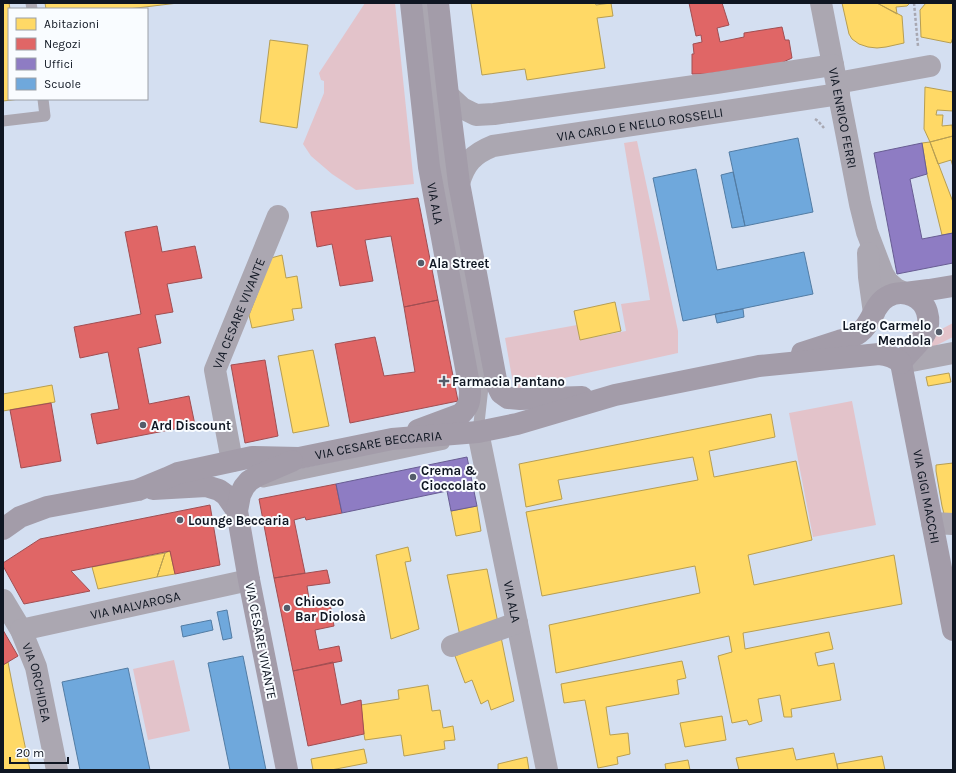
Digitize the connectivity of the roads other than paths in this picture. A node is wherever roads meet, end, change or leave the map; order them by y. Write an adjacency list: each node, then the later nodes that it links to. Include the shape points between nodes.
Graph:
1 (411, 3): 21 (main road, VIA ALA, via 429,167 470,401 460,414)
2 (425, 3): 20 (lane, via 442,164 483,387)
3 (438, 3): 7 (main road, VIA ALA)
4 (821, 3): 6 (street, VIA ENRICO FERRI)
5 (930, 66): 6 (street)
6 (837, 81): 7 (street, via 716,83 476,115 462,108); 10 (street, VIA CARLO E NELLO ROSSELLI, via 493,146 474,155 462,172); 12 (street, VIA ENRICO FERRI)
7 (448, 95): 10 (main road, VIA ALA)
8 (42, 100): 9 (lane, via 45,116)
9 (3, 121)
10 (459, 183): 19 (main road, VIA ALA, via 497,385 501,393 508,398 520,400)
11 (278, 216): 23 (street, VIA CESARE VIVANTE, via 215,370)
12 (867, 232): 14 (street, via 883,274 896,289); 15 (street)
13 (953, 286): 14 (main road)
14 (905, 293): 15 (main road, via 885,298); 17 (main road, via 914,296 926,308 928,321 923,337)
15 (874, 313): 18 (main road, via 868,325 859,333)
16 (953, 353): 17 (street)
17 (901, 363): 18 (main road, via 896,358 879,354); 28 (main road, VIA GIGI MACCHI)
18 (759, 366): 19 (main road, VIA CESARE BECCARIA)
19 (615, 395): 20 (main road, VIA CESARE BECCARIA, via 517,424)
20 (478, 432): 21 (main road, VIA CESARE BECCARIA); 24 (lane, via 455,442); 32 (street, VIA ALA)
21 (392, 439): 22 (main road, VIA CESARE BECCARIA)
22 (299, 458): 23 (main road, VIA CESARE BECCARIA, via 252,457); 24 (main road, via 257,476)
23 (232, 461): 25 (main road, VIA CESARE BECCARIA, via 178,473)
24 (244, 486): 26 (lane); 27 (main road)
25 (138, 490): 26 (main road, via 206,486); 29 (main road, VIA CESARE BECCARIA, via 47,507 20,517)
26 (219, 490): 27 (main road, via 226,495)
27 (237, 511): 30 (main road, VIA CESARE VIVANTE)
28 (943, 524): 34 (main road, VIA GIGI MACCHI)
29 (3, 529)
30 (249, 580): 33 (street, VIA MALVAROSA); 37 (main road, VIA CESARE VIVANTE)
31 (3, 600): 33 (street, VIA ORCHIDEA)
32 (517, 623): 35 (street); 38 (street, VIA ALA)
33 (21, 630): 36 (street, VIA ORCHIDEA, via 36,667)
34 (953, 630)
35 (452, 646)
36 (57, 770)
37 (287, 770)
38 (547, 770)

